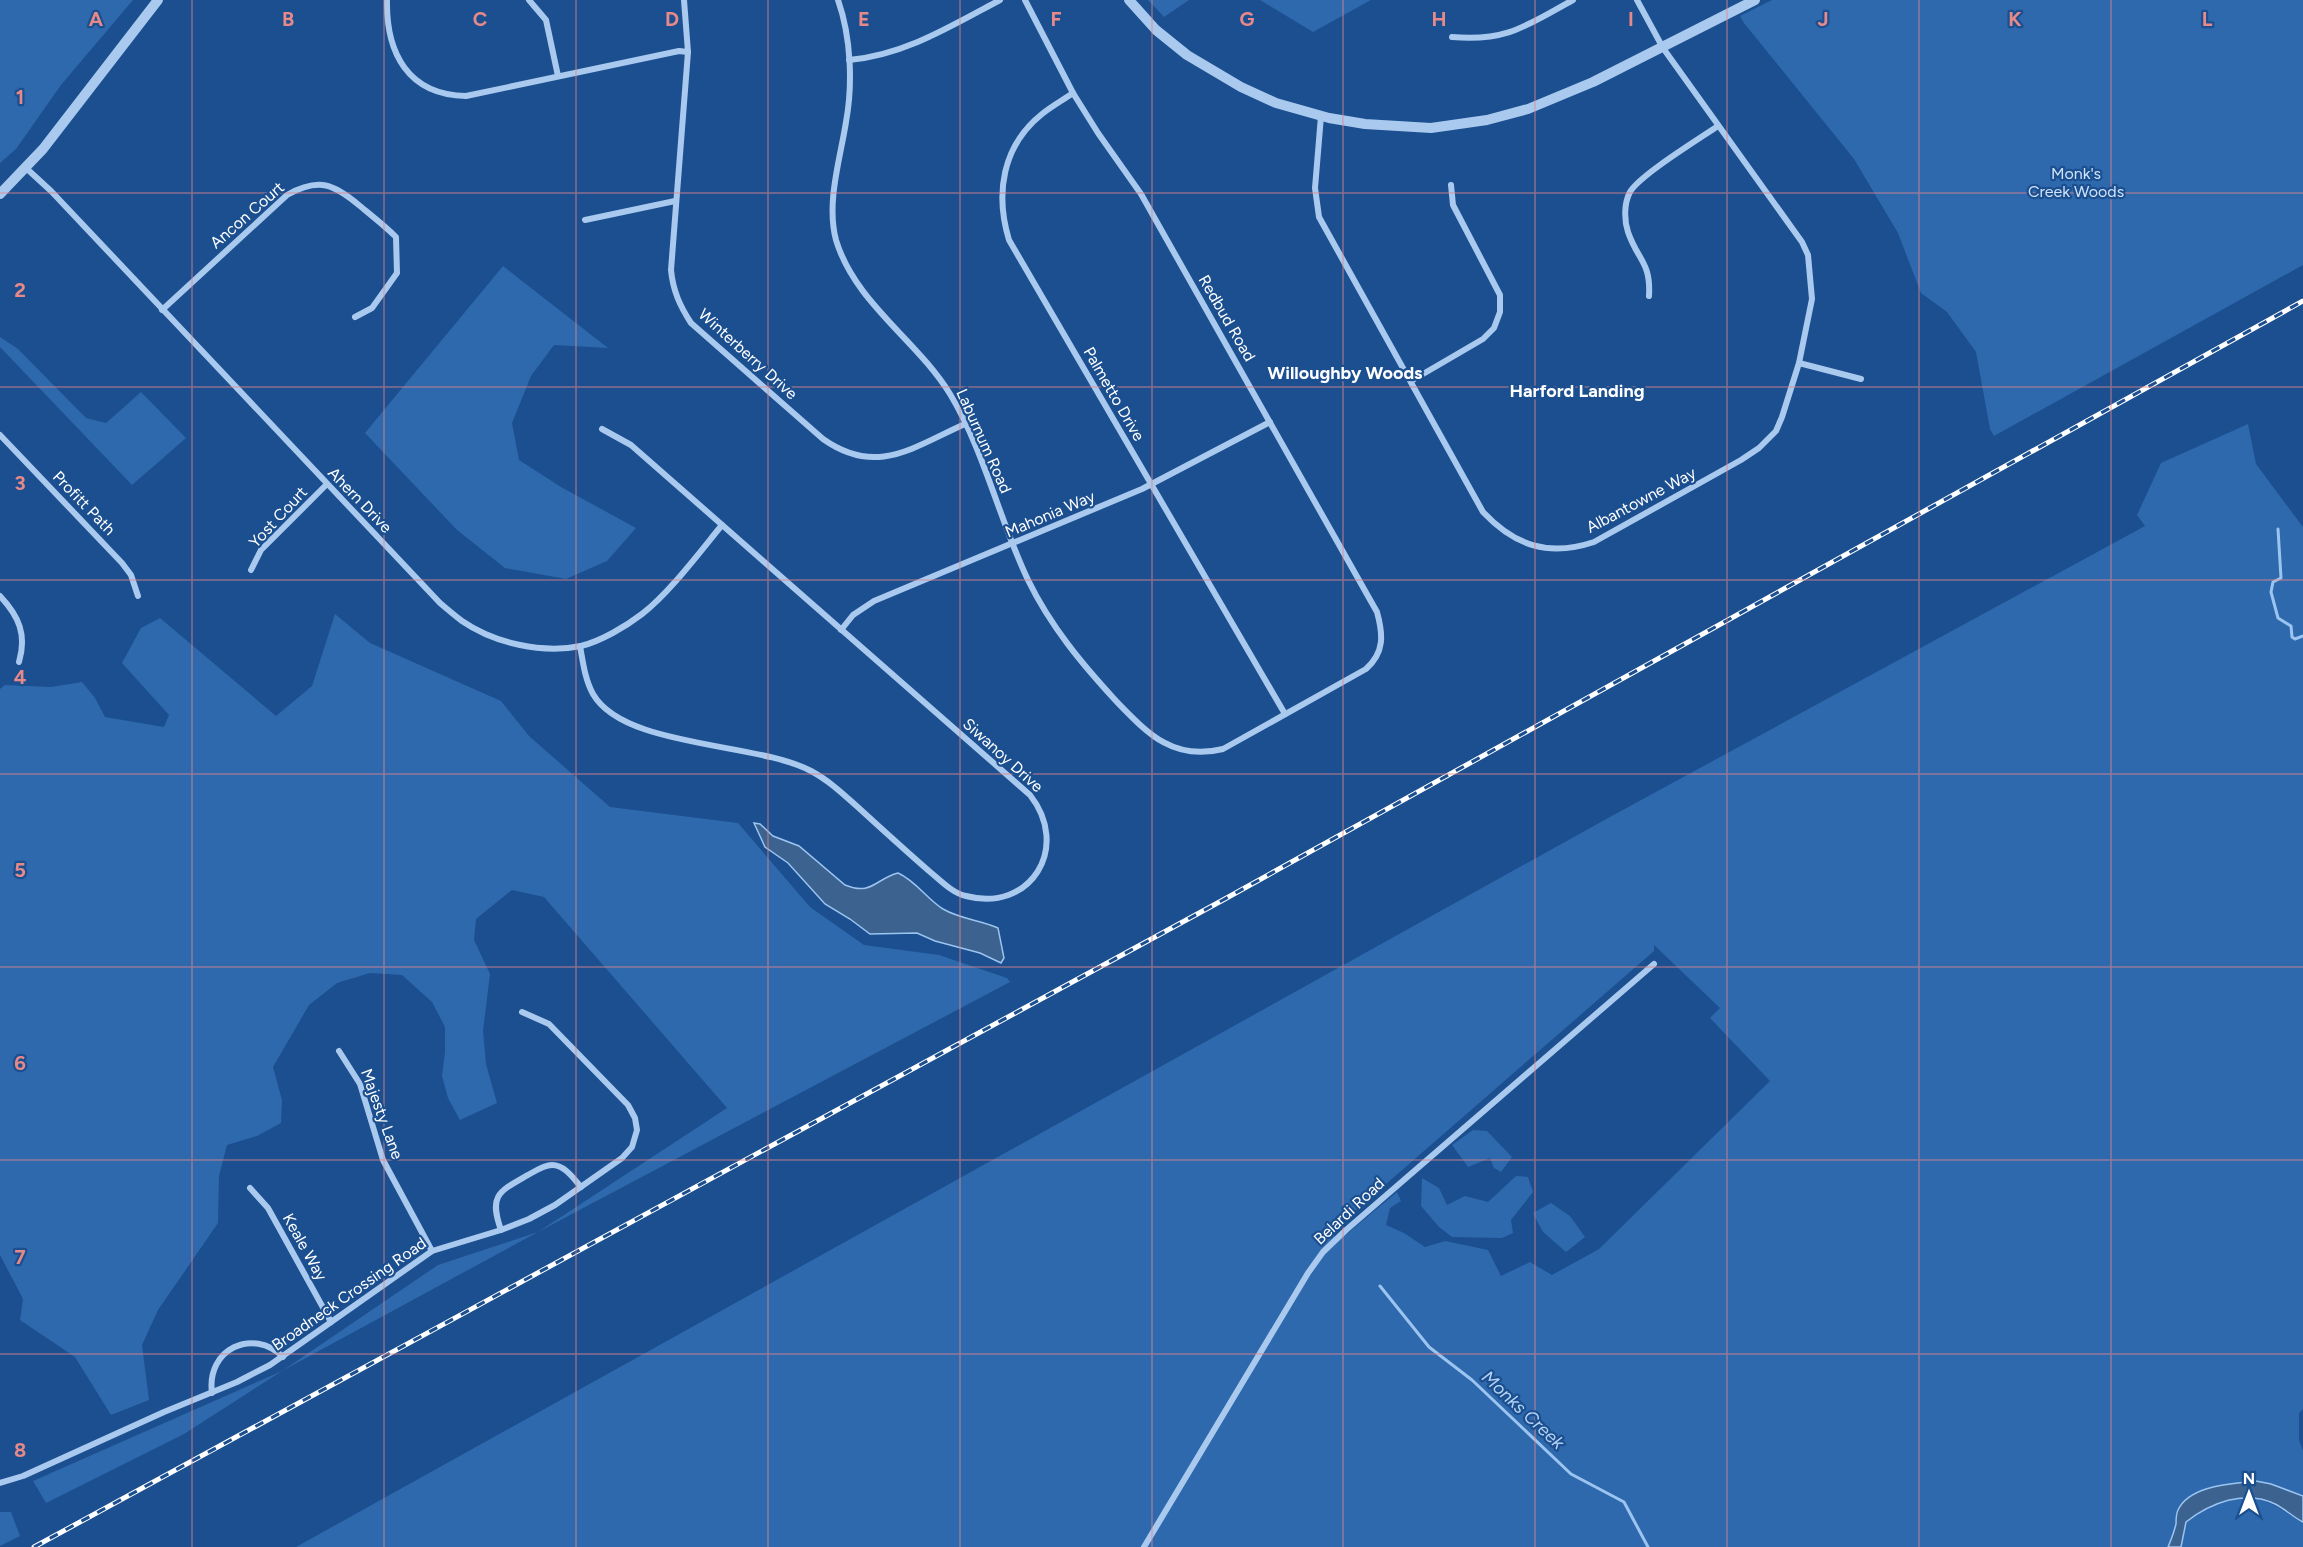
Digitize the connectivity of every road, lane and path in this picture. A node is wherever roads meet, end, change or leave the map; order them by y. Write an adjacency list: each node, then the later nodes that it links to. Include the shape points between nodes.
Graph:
1 (158, 0): 20 (street)
2 (387, 0): 16 (street, via 390,34 398,60 407,73 434,91 466,96)
3 (529, 0): 16 (street, via 546,20)
4 (684, 0): 14 (street, Winterberry Drive)
5 (837, 0): 15 (street, Laburnum Road)
6 (1000, 0): 15 (street, via 903,49)
7 (1024, 0): 17 (street, Redbud Road)
8 (1129, 0): 18 (street, via 1156,30 1217,73 1276,103)
9 (1573, 0): 12 (street, via 1502,36)
10 (1637, 0): 13 (street, Albantowne Way)
11 (1755, 0): 13 (street)
12 (1452, 37)
13 (1664, 48): 18 (street, via 1528,109 1487,120 1431,128 1365,124); 19 (street, Albantowne Way)
14 (688, 52): 16 (street); 23 (street, Winterberry Drive)
15 (849, 60): 32 (street, Laburnum Road, via 847,119 833,198 836,238 852,276 922,356 950,394)
16 (558, 76)
17 (1073, 93): 31 (street, Redbud Road, via 1142,194); 36 (street, Palmetto Drive, via 1041,114 1014,146 1001,187 1004,224 1009,240)
18 (1321, 116): 30 (street, Albantowne Way, via 1315,188 1319,217)
19 (1718, 126): 25 (street, via 1645,176 1630,193 1625,213 1627,227 1649,271); 28 (street, Albantowne Way, via 1808,255 1812,299)
20 (26, 168): 22 (street); 26 (street, Ahern Drive)
21 (1451, 184): 30 (street, via 1453,205 1500,295 1500,312 1494,328 1483,339)
22 (0, 194)
23 (675, 201): 24 (street); 32 (street, Winterberry Drive, via 671,270 682,309 691,323 823,440 853,456 886,457)
24 (585, 220)
25 (1649, 296)
26 (162, 310): 27 (street, Ancon Court, via 287,195 302,187 320,185 339,189 396,237 397,273 372,308); 35 (street, Ahern Drive)
27 (355, 317)
28 (1799, 363): 29 (street); 30 (street, Albantowne Way, via 1776,431 1759,448 1602,538 1556,549 1518,540 1483,512)
29 (1861, 379)
30 (1411, 381)
31 (1270, 422): 36 (street, Mahonia Way); 45 (street, Redbud Road, via 1377,612 1382,636 1380,652 1366,669)
32 (965, 423): 38 (street, Laburnum Road)
33 (602, 429): 37 (street, Siwanoy Drive, via 631,445)
34 (0, 435): 41 (street, Profitt Path, via 122,563)
35 (327, 484): 39 (street, Yost Court, via 261,550); 43 (street, Ahern Drive, via 440,603 462,621 512,644)
36 (1151, 485): 38 (street, Mahonia Way); 45 (street, Palmetto Drive)
37 (722, 525): 42 (street, Siwanoy Drive); 43 (street, Ahern Drive, via 642,614 604,637)
38 (1014, 544): 42 (street, Mahonia Way, via 874,601 854,615); 45 (street, Laburnum Road, via 1027,578 1061,638 1130,715 1164,743 1189,753 1223,749)
39 (252, 570)
40 (0, 596): 44 (street, via 21,626)
41 (138, 596)
42 (842, 630): 43 (street, Siwanoy Drive, via 1040,808 1046,822 1046,845 1040,870 1029,883 999,897 963,896 811,770 639,728 621,720 604,709 592,693)
43 (580, 646)
44 (19, 663)
45 (1285, 714)
46 (1654, 964): 57 (street, Belardi Road, via 1323,1252)
47 (522, 1012): 49 (street, Broadneck Crossing Road, via 549,1024 628,1105 635,1118 637,1130 632,1147)
48 (339, 1051): 52 (street, Majesty Lane, via 360,1084 383,1160)
49 (581, 1187): 51 (street, Broadneck Crossing Road, via 529,1219); 51 (street, via 560,1167 542,1167 498,1195 495,1211)
50 (250, 1188): 53 (street, Keale Way, via 268,1208)
51 (501, 1230): 52 (street, Broadneck Crossing Road)
52 (432, 1251): 53 (street, Broadneck Crossing Road)
53 (331, 1322): 54 (street, Broadneck Crossing Road)
54 (283, 1358): 55 (street, Broadneck Crossing Road); 55 (street, via 261,1343 251,1342 228,1351 213,1367)
55 (212, 1393): 56 (street, Broadneck Crossing Road)
56 (0, 1484)
57 (1144, 1547)

